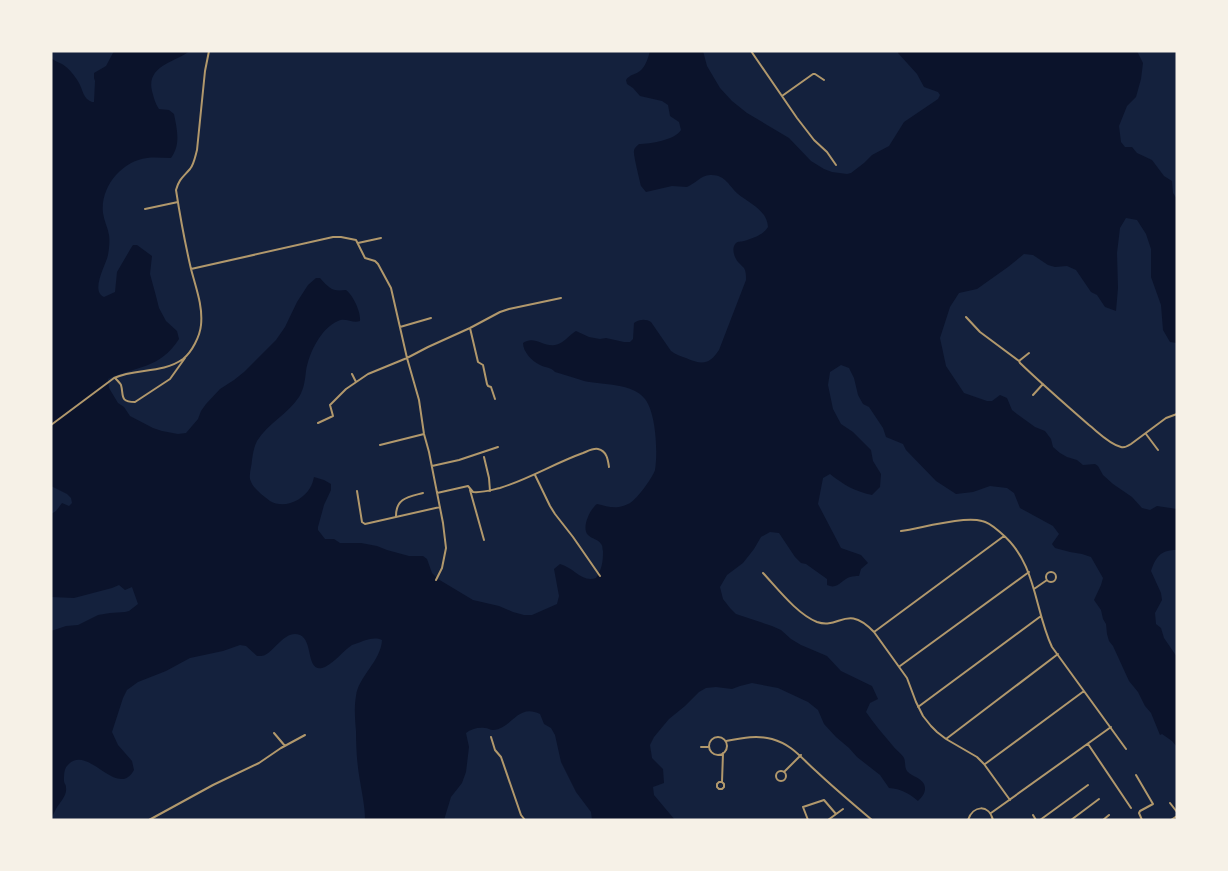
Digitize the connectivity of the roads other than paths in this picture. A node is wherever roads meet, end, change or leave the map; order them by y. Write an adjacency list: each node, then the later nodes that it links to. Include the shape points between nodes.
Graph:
1 (209, 51): 6 (street, via 197,150 194,163 178,182)
2 (751, 51): 4 (street)
3 (824, 80): 4 (street, via 813,74)
4 (782, 96): 5 (street)
5 (836, 165)
6 (178, 202): 7 (street); 10 (street)
7 (144, 209)
8 (381, 238): 9 (street)
9 (358, 243): 10 (street, via 352,239 330,237); 14 (street, via 365,258 378,264 391,288)
10 (191, 269): 17 (street, via 201,323 198,336)
11 (561, 298): 15 (street, via 509,309)
12 (966, 317): 19 (street, via 980,332)
13 (431, 318): 14 (street)
14 (400, 327): 18 (street)
15 (470, 328): 18 (street); 25 (street, via 478,362 483,365)
16 (1029, 353): 19 (street)
17 (186, 356): 21 (street, via 160,369); 21 (street, via 170,379 132,403 123,398 121,385)
18 (407, 358): 22 (street); 29 (street, via 419,400)
19 (1019, 361): 23 (street)
20 (352, 374): 22 (street)
21 (115, 378): 28 (street)
22 (356, 382): 27 (street, via 331,404 332,416)
23 (1043, 384): 24 (street); 30 (street, via 1121,448)
24 (1033, 395)
25 (495, 399)
26 (1177, 414): 30 (street, via 1166,418)
27 (318, 423)
28 (51, 425)
29 (424, 434): 31 (street); 35 (street)
30 (1146, 434): 33 (street)
31 (380, 445)
32 (498, 447): 35 (street)
33 (1158, 450)
34 (484, 457): 40 (street)
35 (432, 466): 42 (street)
36 (609, 467): 37 (street, via 607,455 595,449)
37 (535, 475): 40 (street); 50 (street, via 555,514)
38 (470, 487): 40 (street, via 475,493); 42 (street); 47 (street)
39 (357, 491): 44 (street, via 364,524)
40 (490, 491)
41 (423, 493): 44 (street, via 402,500)
42 (437, 493): 43 (street)
43 (440, 507): 44 (street); 51 (street, via 446,545)
44 (396, 516)
45 (902, 531): 46 (street, via 981,520)
46 (1004, 536): 48 (street); 55 (street)
47 (484, 540)
48 (1029, 572): 53 (street); 57 (street)
49 (763, 573): 55 (street, via 808,618 824,624 854,618)
50 (600, 576)
51 (436, 580)
52 (1047, 580): 52 (street, via 1048,573 1056,574 1054,581); 53 (street)
53 (1034, 588): 54 (street)
54 (1041, 616): 56 (street, via 1052,648); 59 (street)
55 (874, 632): 57 (street)
56 (1058, 654): 58 (street); 64 (street)
57 (899, 667): 59 (street, via 907,678)
58 (1084, 691): 60 (street); 73 (street)
59 (918, 707): 64 (street, via 931,726)
60 (1111, 727): 66 (street); 70 (street)
61 (274, 732): 67 (street)
62 (305, 735): 67 (street)
63 (491, 736): 90 (street)
64 (946, 739): 73 (street)
65 (726, 741): 69 (street, via 719,736 713,738); 71 (street); 72 (street, via 756,737 773,740)
66 (1088, 744): 79 (street); 81 (street)
67 (285, 746): 89 (street)
68 (701, 747): 69 (street)
69 (709, 747): 71 (street, via 714,754)
70 (1126, 749)
71 (723, 753): 76 (street)
72 (801, 755): 74 (street); 93 (street)
73 (984, 764): 79 (street)
74 (784, 772): 74 (street, via 785,778 777,780 778,771)
75 (1136, 775): 100 (street, via 1152,804 1140,811)
76 (722, 782)
77 (1088, 785): 97 (street)
78 (1099, 799): 98 (street)
79 (1010, 800): 84 (street)
80 (1170, 802): 83 (street)
81 (1131, 808)
82 (843, 809): 85 (street)
83 (1177, 812)
84 (991, 813): 94 (street, via 981,808 971,813); 95 (street)
85 (836, 814): 91 (street, via 824,800 803,807); 92 (street)
86 (1033, 815): 96 (street)
87 (1109, 815): 99 (street)
88 (1177, 816): 101 (street)
89 (150, 820)
90 (525, 820)
91 (808, 820)
92 (828, 820)
93 (872, 820)
94 (968, 820)
95 (993, 820)
96 (1036, 820)
97 (1040, 820)
98 (1071, 820)
99 (1103, 820)
100 (1142, 820)
101 (1171, 820)

